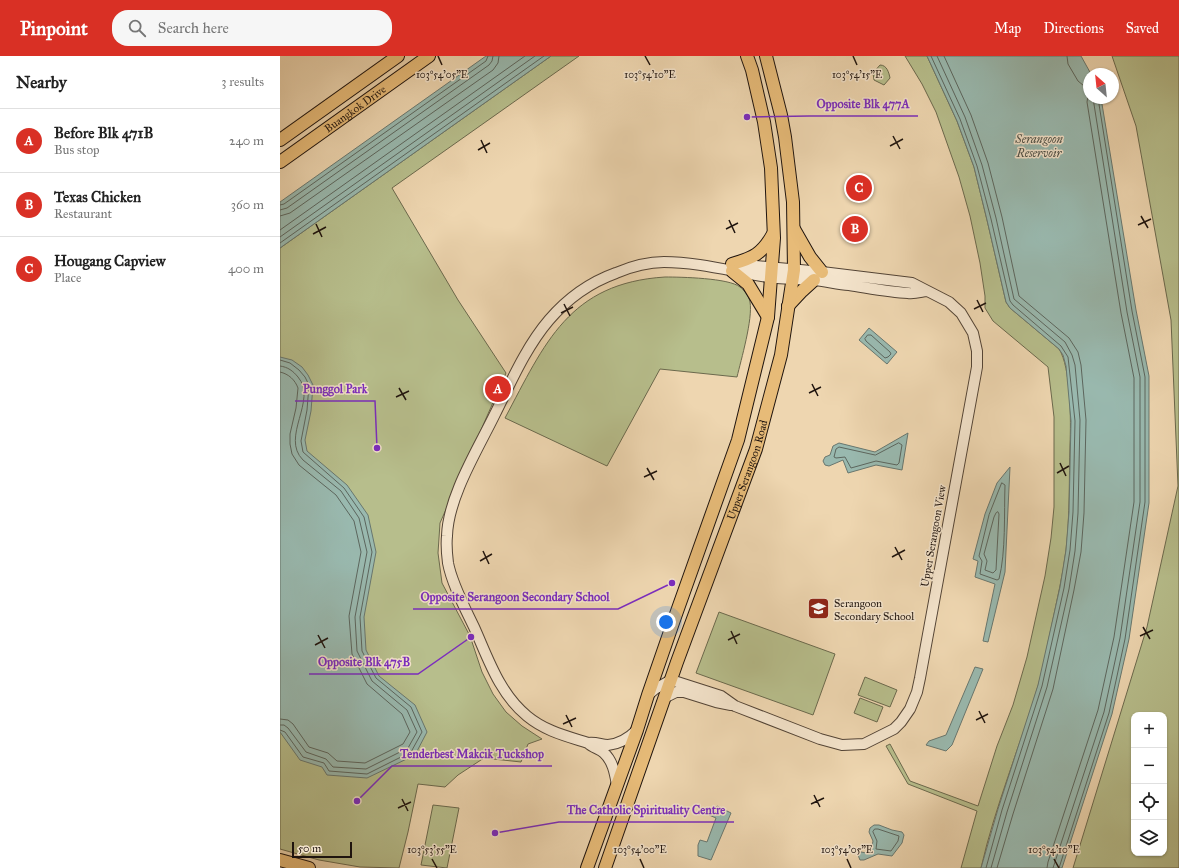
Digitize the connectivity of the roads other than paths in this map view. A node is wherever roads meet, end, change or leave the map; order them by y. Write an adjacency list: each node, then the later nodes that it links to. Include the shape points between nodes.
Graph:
1 (398, 56): 5 (main road, Buangkok Drive)
2 (429, 56): 6 (main road, Buangkok Drive)
3 (748, 56): 8 (main road, Upper Serangoon Road, via 768,146)
4 (766, 56): 7 (main road, Upper Serangoon Road, via 785,137 793,202)
5 (280, 140)
6 (280, 162)
7 (793, 228): 11 (main road, Upper Serangoon Road); 12 (main road, via 810,256)
8 (774, 232): 9 (main road, via 761,252); 10 (main road, Upper Serangoon Road)
9 (732, 267): 10 (street, Upper Serangoon View); 14 (main road, via 748,284); 20 (street, Upper Serangoon View, via 664,262 640,266 616,272 600,280 565,304 534,340 518,369 469,467 449,518 448,564 499,682 512,701 537,724)
10 (771, 272): 11 (street, Upper Serangoon View); 14 (main road, Upper Serangoon Road)
11 (793, 274): 12 (street, Upper Serangoon View); 13 (main road, Upper Serangoon Road)
12 (818, 276): 13 (main road); 18 (street, Upper Serangoon View, via 910,294 926,291 956,307 973,333 977,367 920,678 914,701 901,722 894,729 864,744 842,745 820,739)
13 (788, 306): 15 (main road, Upper Serangoon Road, via 781,355 756,449)
14 (768, 317): 16 (main road, Upper Serangoon Road, via 738,440)
15 (671, 680): 16 (street); 17 (main road, Upper Serangoon Road); 18 (street, Upper Serangoon View, via 721,696)
16 (648, 696): 19 (main road, Upper Serangoon Road)
17 (664, 698): 18 (street, Upper Serangoon View, via 676,692 684,692); 25 (main road, Upper Serangoon Road)
18 (735, 706)
19 (638, 730): 20 (street, via 629,738 615,744); 21 (main road, Upper Serangoon Road)
20 (588, 743): 21 (street, via 604,752 609,759)
21 (617, 785): 24 (main road, Upper Serangoon Road)
22 (280, 860): 23 (main road)
23 (309, 868)
24 (587, 868)
25 (605, 868)

